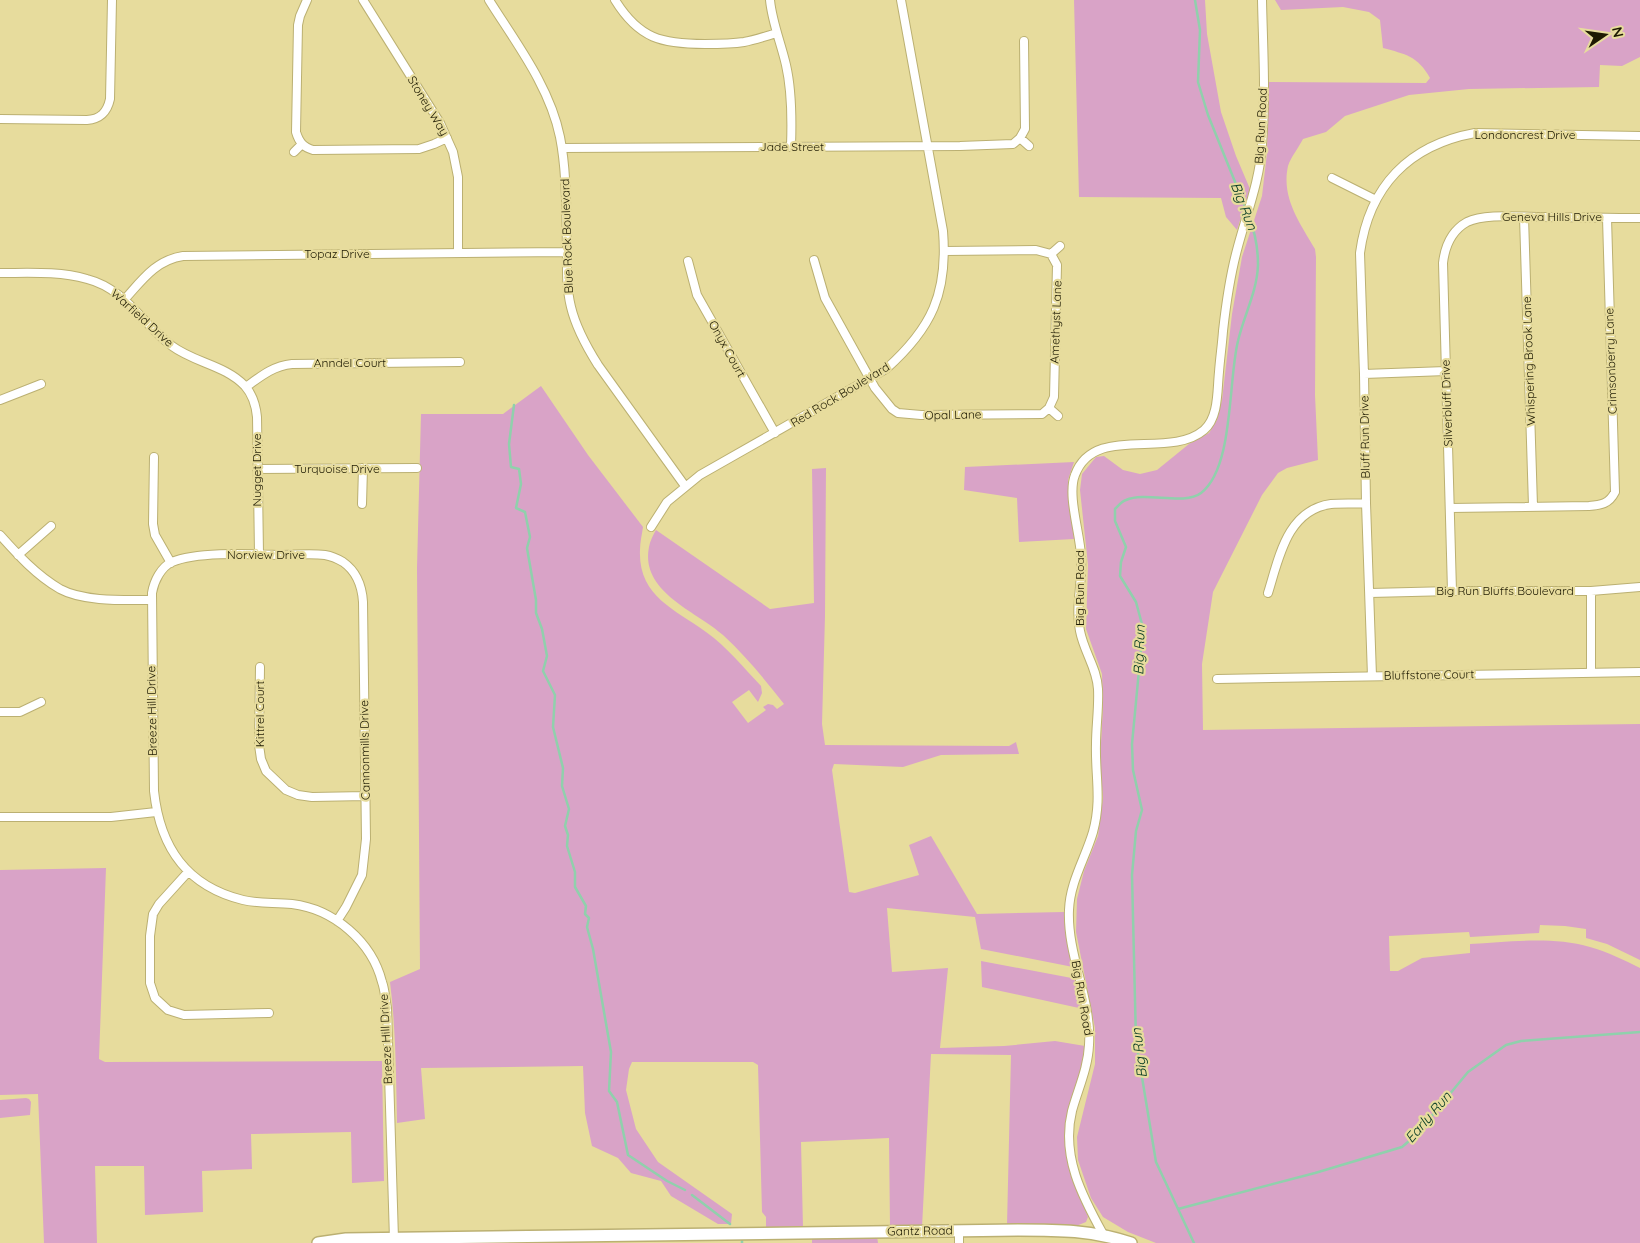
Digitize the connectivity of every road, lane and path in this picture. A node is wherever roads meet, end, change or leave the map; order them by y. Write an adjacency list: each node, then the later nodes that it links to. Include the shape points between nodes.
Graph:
1 (112, 0): 11 (street, via 110,99 104,114 87,120)
2 (307, 0): 15 (street, via 297,35 296,132)
3 (363, 0): 13 (street, Stoney Way)
4 (489, 0): 19 (street, Blue Rock Boulevard, via 540,83 552,110)
5 (614, 0): 9 (street, via 635,26 664,42 743,42)
6 (770, 0): 9 (street)
7 (901, 0): 17 (street, Red Rock Boulevard)
8 (1262, 0): 82 (street, Big Run Road, via 1262,144 1255,190 1236,253 1218,393 1211,421 1201,432 1187,439 1112,446 1097,451 1080,465 1073,479 1072,494 1082,560 1080,632 1098,679 1096,757 1099,793 1092,835 1070,897 1070,934 1090,1037 1069,1137 1075,1175)
9 (777, 33): 16 (street, via 789,85)
10 (1024, 41): 14 (street, via 1025,129)
11 (0, 119)
12 (1640, 136): 22 (street, Londoncrest Drive, via 1475,133 1457,136 1436,144 1405,163)
13 (447, 138): 15 (street, via 419,148 313,150); 30 (street, Stoney Way, via 458,176)
14 (1020, 138): 17 (street, Jade Street, via 1013,144); 18 (street)
15 (302, 144): 20 (street)
16 (792, 146): 17 (street, Jade Street); 19 (street, Jade Street)
17 (927, 146): 28 (street, Red Rock Boulevard)
18 (1029, 146)
19 (562, 148): 29 (street, Blue Rock Boulevard)
20 (294, 152)
21 (1332, 178): 22 (street)
22 (1376, 200): 38 (street, Bluff Run Drive, via 1360,252)
23 (1524, 217): 24 (street, Geneva Hills Drive); 26 (street, Geneva Hills Drive, via 1476,218); 53 (street, Whispering Brook Lane)
24 (1607, 218): 25 (street, Geneva Hills Drive); 53 (street, Crimsonberry Lane, via 1615,492 1603,505)
25 (1640, 218)
26 (1466, 223): 37 (street, Silverbluff Drive, via 1450,237 1443,263)
27 (1060, 246): 31 (street)
28 (945, 251): 31 (street, via 1036,250); 39 (street, Red Rock Boulevard, via 940,290 921,332 905,352)
29 (567, 252): 30 (street, Topaz Drive); 50 (street, Blue Rock Boulevard, via 571,306 586,346)
30 (458, 253): 35 (street, Topaz Drive, via 172,257 153,268)
31 (1051, 254): 43 (street, Amethyst Lane, via 1057,265 1054,396)
32 (688, 260): 45 (street, Onyx Court, via 697,295)
33 (814, 260): 39 (street, Opal Lane, via 824,298)
34 (0, 273): 35 (street, Warfield Drive, via 52,273 88,279)
35 (125, 299): 41 (street, Warfield Drive, via 172,346 224,370)
36 (460, 362): 41 (street, Anndel Court, via 281,365)
37 (1446, 371): 38 (street); 54 (street, Silverbluff Drive)
38 (1364, 374): 51 (street, Bluff Run Drive)
39 (870, 380): 43 (street, Opal Lane, via 892,409 906,415 1042,414); 45 (street, Red Rock Boulevard)
40 (40, 384): 42 (street)
41 (246, 387): 49 (street, Nugget Drive, via 256,407)
42 (0, 400)
43 (1049, 408): 44 (street)
44 (1058, 416)
45 (775, 433): 50 (street, Red Rock Boulevard)
46 (154, 457): 60 (street, via 153,524)
47 (363, 468): 48 (street, Turquoise Drive); 49 (street, Turquoise Drive); 52 (street)
48 (417, 468)
49 (258, 469): 58 (street, Nugget Drive)
50 (685, 486): 56 (street, Red Rock Boulevard, via 667,502)
51 (1366, 503): 65 (street, via 1330,504 1301,517 1286,539); 66 (street, Bluff Run Drive)
52 (362, 504)
53 (1533, 506): 54 (street)
54 (1450, 508): 63 (street, Silverbluff Drive)
55 (51, 526): 59 (street)
56 (651, 527)
57 (0, 535): 59 (street)
58 (259, 554): 60 (street, Norview Drive, via 195,556); 61 (street, Norview Drive, via 326,556 342,562)
59 (18, 555): 67 (street, via 62,590 88,597)
60 (171, 563): 67 (street, Breeze Hill Drive, via 164,567 156,580)
61 (355, 575): 75 (street, Cannonmills Drive, via 363,602)
62 (1640, 588): 64 (street, Big Run Bluffs Boulevard)
63 (1452, 591): 64 (street, Big Run Bluffs Boulevard); 66 (street, Big Run Bluffs Boulevard)
64 (1591, 591): 70 (street)
65 (1268, 593)
66 (1370, 593): 71 (street, Bluff Run Drive)
67 (152, 600): 76 (street, Breeze Hill Drive)
68 (260, 667): 75 (street, Kittrel Court, via 258,745 266,771 286,790 298,795)
69 (1640, 672): 70 (street, Bluffstone Court)
70 (1591, 673): 71 (street, Bluffstone Court)
71 (1372, 676): 72 (street, Bluffstone Court)
72 (1217, 679)
73 (41, 702): 74 (street, via 20,712)
74 (0, 712)
75 (366, 796): 79 (street, Cannonmills Drive, via 362,875)
76 (156, 812): 77 (street, via 111,817); 78 (street, Breeze Hill Drive, via 168,846)
77 (0, 818)
78 (188, 872): 79 (street, Breeze Hill Drive, via 226,896 245,901 293,904); 80 (street, via 154,914 150,936 150,982 155,998 168,1010 184,1015)
79 (337, 920): 83 (street, Breeze Hill Drive, via 373,958 387,1008)
80 (270, 1013)
81 (959, 1231): 82 (main road, Gantz Road, via 1047,1230); 84 (main road, Gantz Road); 86 (street)
82 (1103, 1234): 87 (main road, Gantz Road)
83 (394, 1238): 84 (main road, Gantz Road); 85 (main road, Gantz Road)
84 (590, 1239)
85 (318, 1243)
86 (959, 1243)
87 (1131, 1243)

